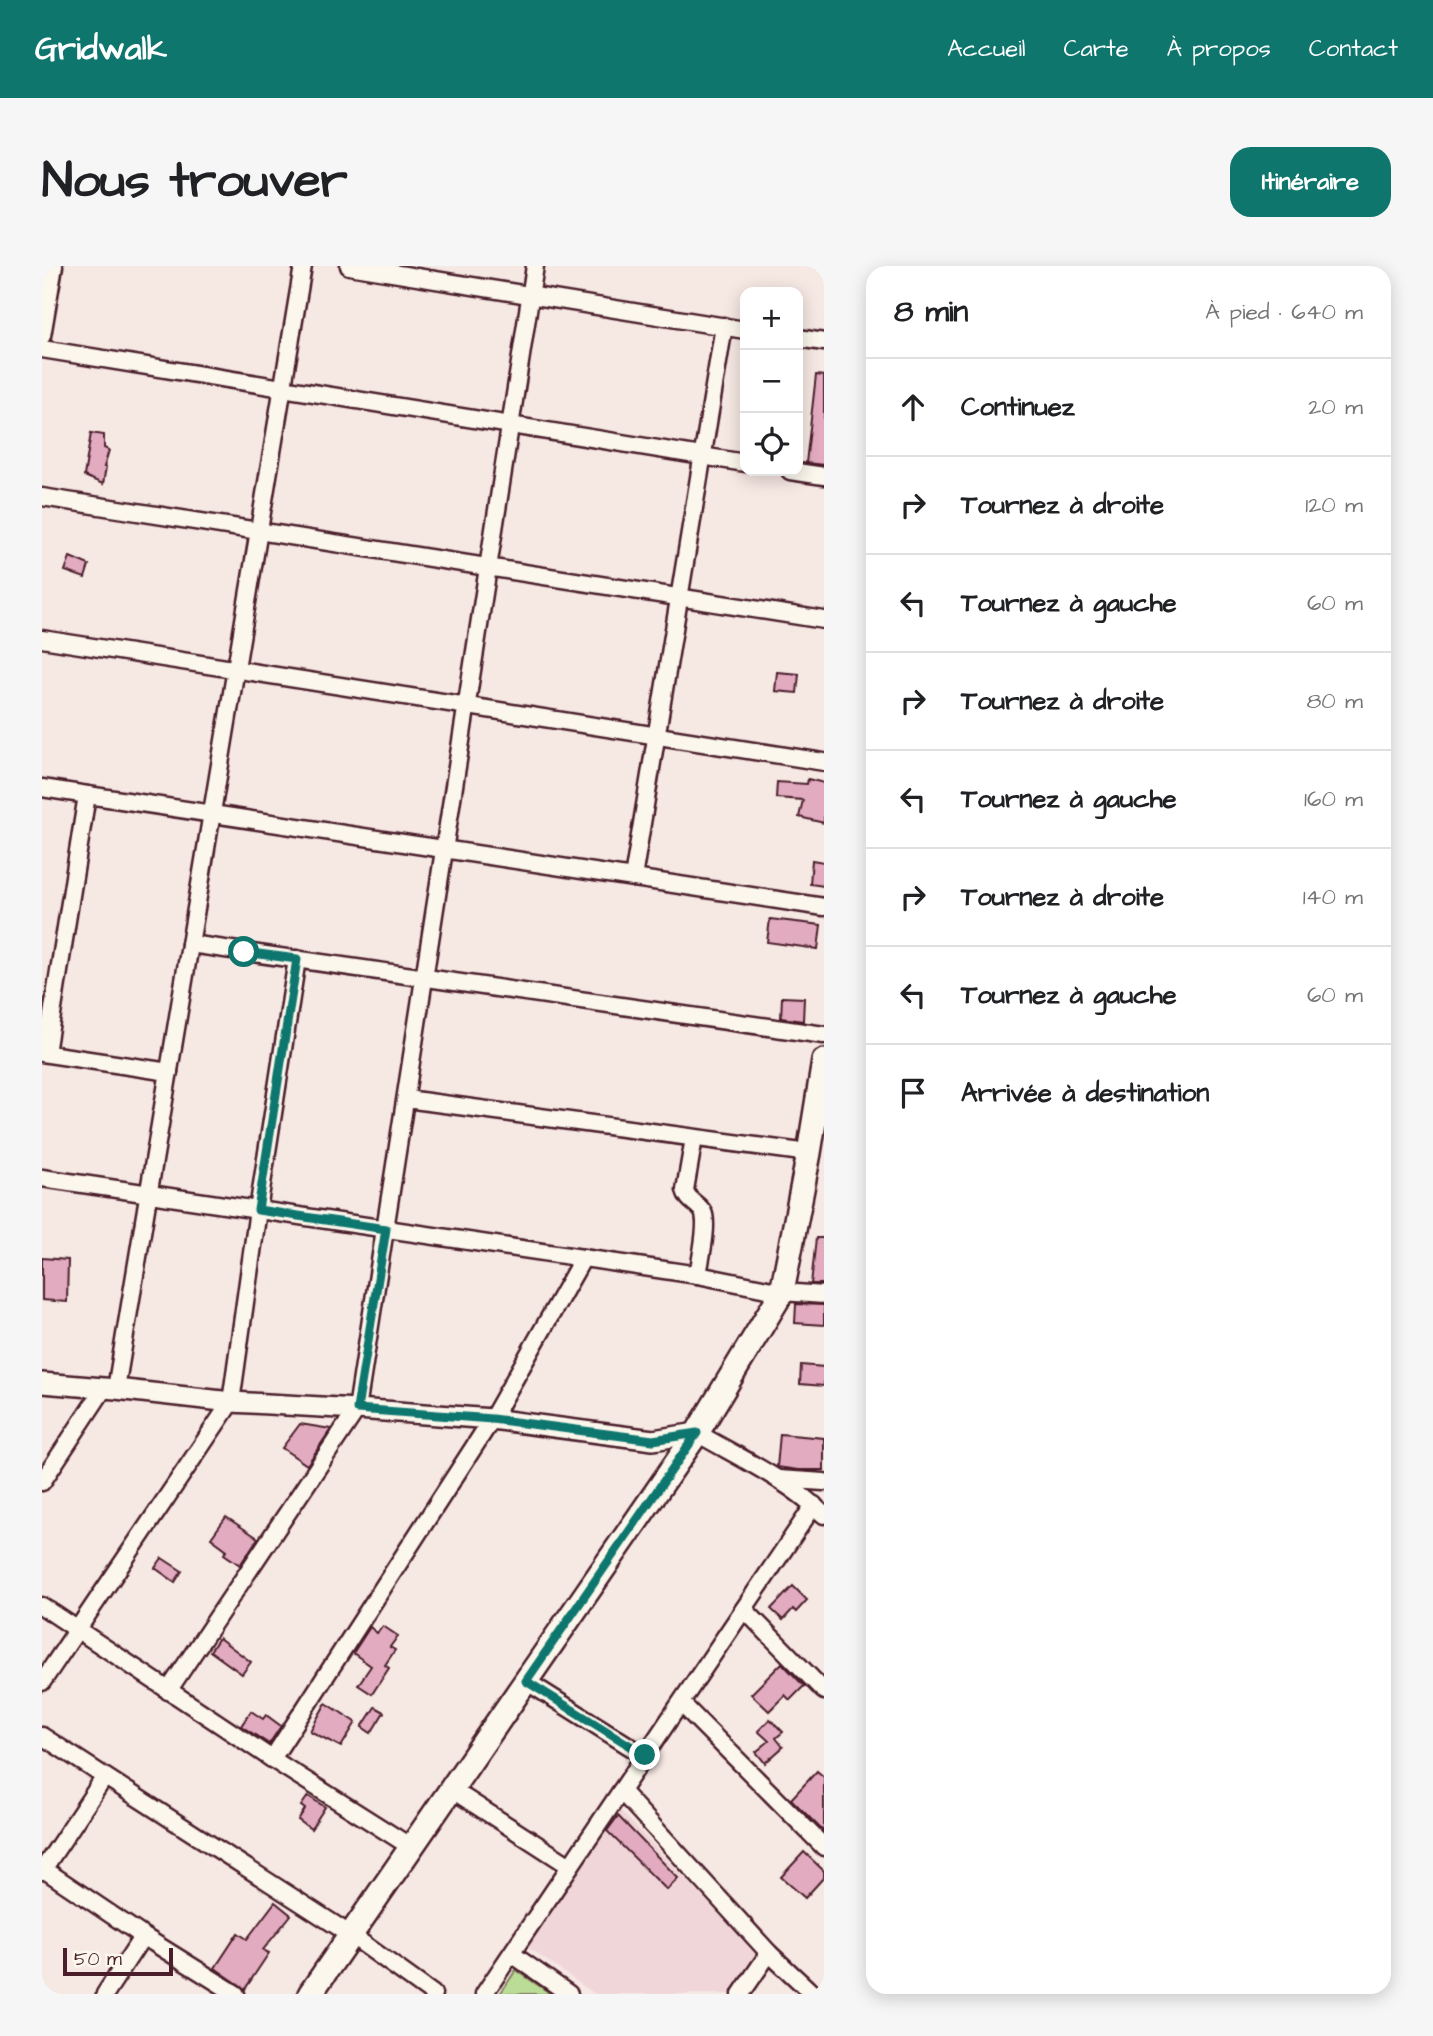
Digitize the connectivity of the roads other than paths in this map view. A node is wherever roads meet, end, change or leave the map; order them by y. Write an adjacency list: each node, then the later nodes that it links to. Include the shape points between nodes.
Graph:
1 (54, 266): 8 (street)
2 (303, 266): 12 (street)
3 (349, 266): 5 (street)
4 (535, 266): 5 (street)
5 (531, 295): 6 (street); 13 (street)
6 (724, 326): 7 (street); 14 (street)
7 (740, 329)
8 (42, 336)
9 (803, 339): 10 (street)
10 (824, 342)
11 (42, 349): 12 (street)
12 (282, 388): 13 (street); 19 (street)
13 (510, 425): 14 (street); 20 (street)
14 (702, 456): 15 (street); 21 (street)
15 (740, 462)
16 (803, 473): 17 (street)
17 (824, 476)
18 (42, 497): 19 (street)
19 (259, 531): 20 (street); 24 (street)
20 (488, 568): 21 (street); 25 (street)
21 (679, 597): 22 (street); 26 (street)
22 (824, 620)
23 (42, 639): 24 (street)
24 (236, 670): 25 (street); 30 (street)
25 (467, 706): 26 (street); 31 (street)
26 (656, 736): 27 (street); 32 (street)
27 (824, 762)
28 (42, 788): 29 (street)
29 (87, 795): 30 (street); 38 (street)
30 (212, 814): 31 (street); 34 (street)
31 (445, 849): 32 (street); 36 (street)
32 (633, 878): 33 (street)
33 (824, 907)
34 (190, 944): 35 (street); 40 (street)
35 (297, 959): 36 (street); 46 (street)
36 (425, 978): 37 (street); 41 (street)
37 (824, 1035)
38 (44, 1053): 40 (street)
39 (824, 1061): 43 (main road)
40 (169, 1072): 45 (street)
41 (406, 1098): 42 (street); 47 (street)
42 (694, 1138): 43 (street); 49 (street, via 685,1191 706,1220)
43 (814, 1160): 50 (main road)
44 (42, 1178): 45 (street)
45 (149, 1194): 46 (street); 53 (street)
46 (258, 1210): 47 (street); 54 (street)
47 (386, 1229): 48 (street); 55 (street)
48 (583, 1258): 49 (street); 56 (street)
49 (698, 1275): 50 (street)
50 (782, 1292): 51 (street); 57 (main road)
51 (824, 1295)
52 (42, 1383): 53 (street)
53 (110, 1388): 54 (street); 59 (street)
54 (232, 1402): 55 (street); 64 (street)
55 (357, 1409): 56 (street); 68 (street)
56 (492, 1419): 57 (street, via 653,1440); 73 (street)
57 (697, 1433): 58 (street); 66 (main road)
58 (775, 1478): 60 (street); 61 (street)
59 (42, 1482)
60 (824, 1482)
61 (819, 1510): 63 (street)
62 (42, 1606): 64 (street)
63 (744, 1609): 69 (street); 70 (street)
64 (78, 1630): 65 (street); 68 (street)
65 (48, 1660): 67 (street)
66 (526, 1681): 72 (street); 75 (main road)
67 (42, 1682)
68 (168, 1690): 73 (street)
69 (824, 1691)
70 (681, 1703): 72 (street); 78 (street)
71 (42, 1736): 74 (street)
72 (645, 1755): 76 (street)
73 (272, 1759): 77 (street)
74 (104, 1778): 80 (street); 81 (street)
75 (451, 1789): 77 (main road); 79 (street)
76 (621, 1791): 79 (street); 83 (street)
77 (411, 1847): 81 (main road)
78 (824, 1847)
79 (570, 1866): 84 (street)
80 (43, 1869): 82 (street)
81 (351, 1935): 87 (main road); 88 (street)
82 (143, 1936): 85 (street); 86 (street)
83 (769, 1953): 91 (street); 92 (street)
84 (512, 1954): 89 (street); 90 (street)
85 (105, 1994)
86 (236, 1994)
87 (310, 1994)
88 (433, 1994)
89 (485, 1994)
90 (569, 1994)
91 (741, 1994)
92 (813, 1994)

